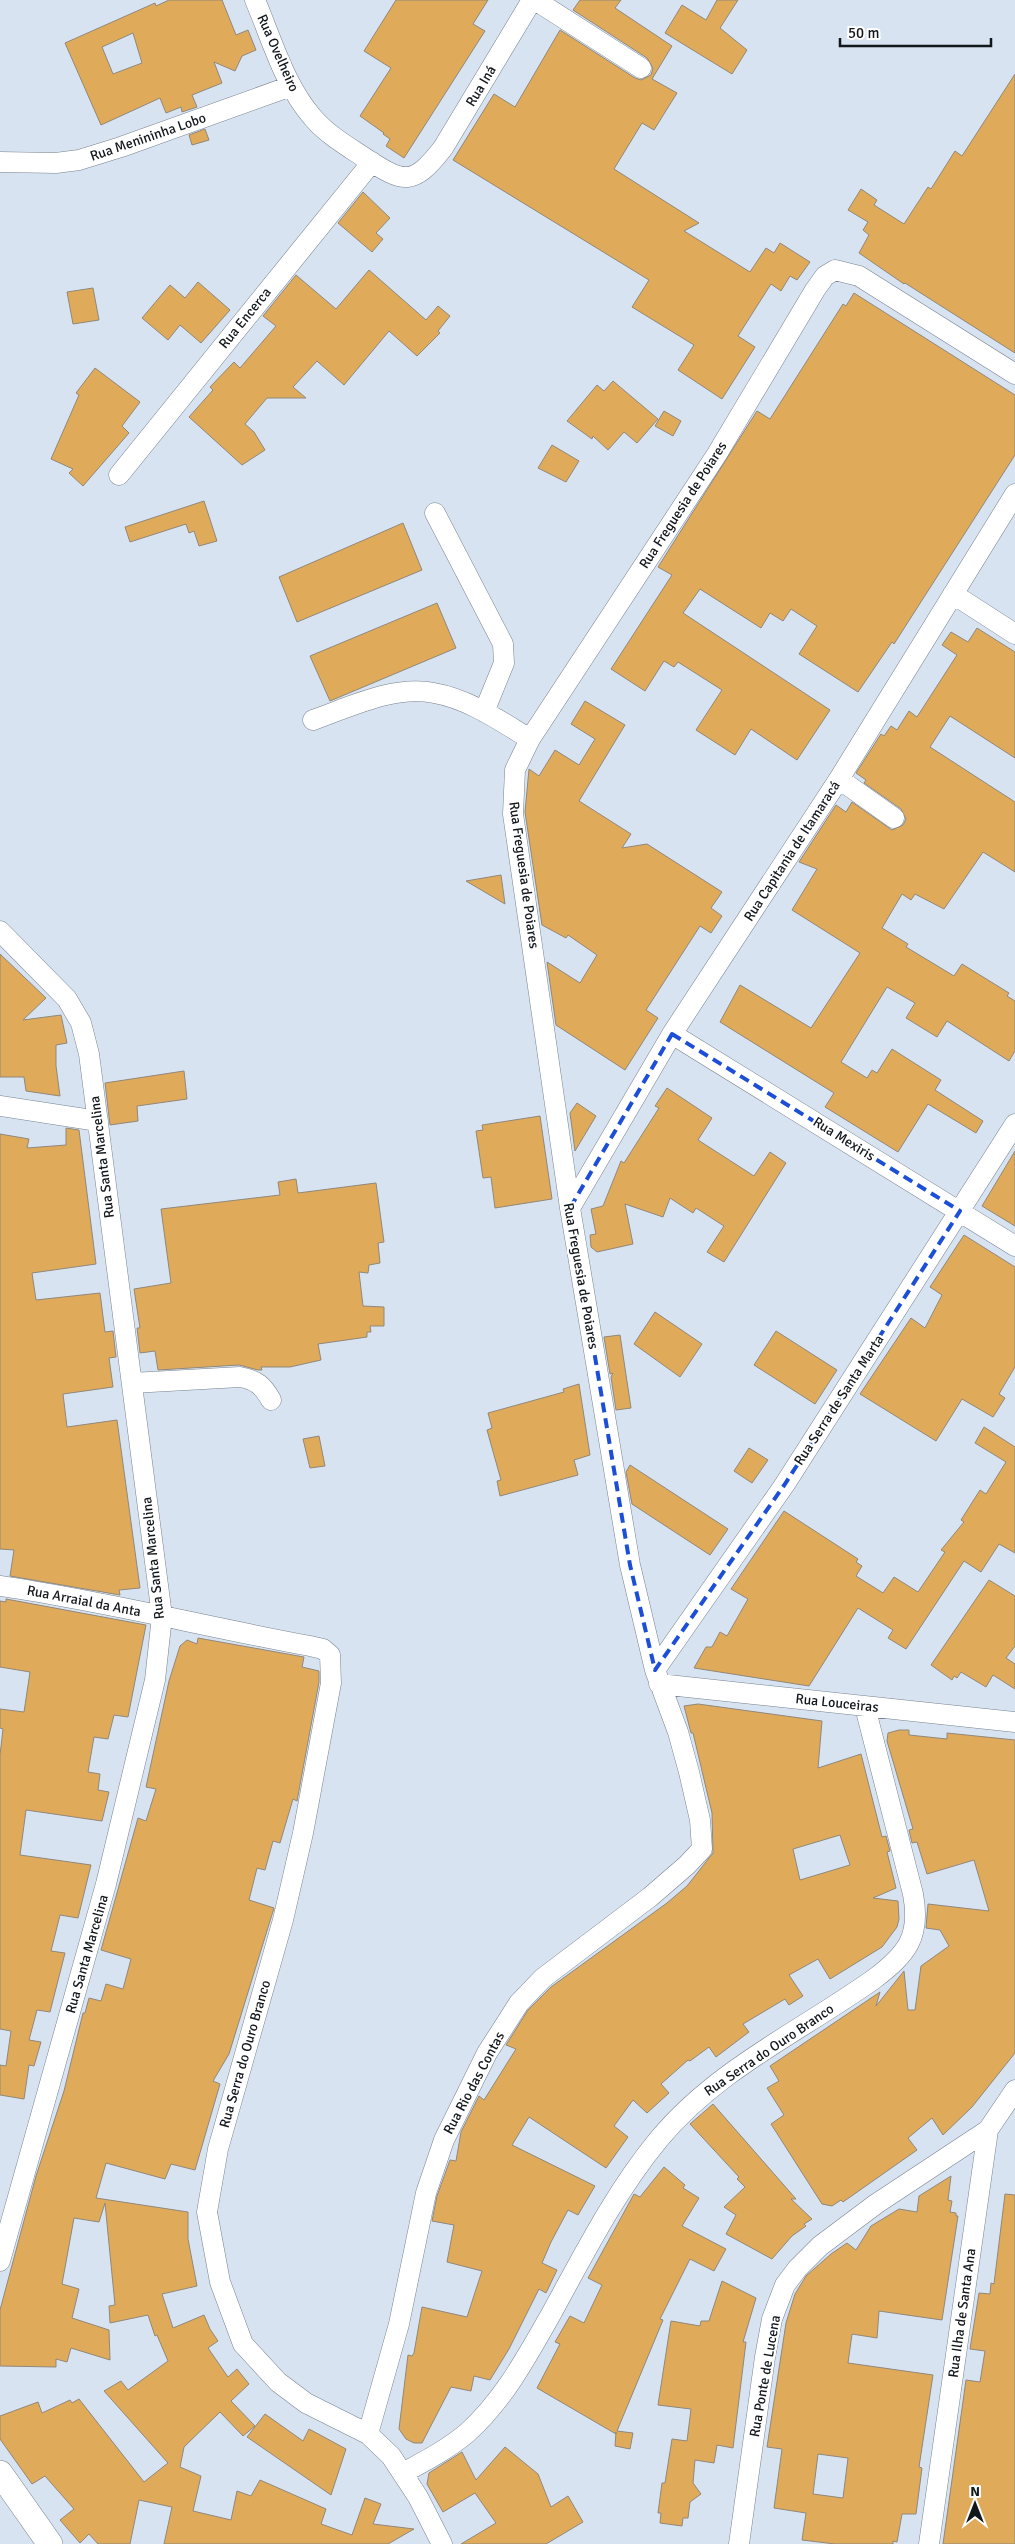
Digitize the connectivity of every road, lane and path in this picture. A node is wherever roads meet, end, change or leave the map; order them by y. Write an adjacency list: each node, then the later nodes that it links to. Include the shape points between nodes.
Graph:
1 (255, 0): 4 (street, Rua Ovelheiro)
2 (534, 0): 3 (street); 7 (street, Rua Iná, via 443,148)
3 (641, 68)
4 (291, 86): 5 (street, Rua Menininha Lobo, via 79,160); 6 (street, Rua Ovelheiro, via 314,119 332,136)
5 (0, 162)
6 (372, 162): 7 (street, Rua Ovelheiro, via 399,177 412,178); 9 (street, Rua Encerca)
7 (425, 170)
8 (1015, 374): 16 (street, Rua Freguesia de Poiares, via 859,276 835,270 825,276 717,454)
9 (119, 475)
10 (1015, 494): 12 (street, Rua Capitania de Itamaracá)
11 (435, 513): 14 (street, via 503,644 504,663)
12 (953, 594): 13 (street); 17 (street, Rua Capitania de Itamaracá)
13 (1015, 634)
14 (484, 712): 15 (street, via 434,692 411,692 384,696); 16 (street)
15 (313, 720)
16 (530, 739): 24 (street, Rua Freguesia de Poiares, via 515,770 513,814)
17 (839, 779): 18 (street); 20 (street, Rua Capitania de Itamaracá)
18 (894, 818)
19 (0, 931): 22 (street, Rua Santa Marcelina, via 67,999 81,1023 89,1054)
20 (672, 1034): 24 (street, Rua Capitania de Itamaracá); 25 (street, Rua Mexiris)
21 (0, 1106): 22 (street)
22 (98, 1121): 27 (street, Rua Santa Marcelina)
23 (1015, 1124): 25 (street, Rua Serra de Santa Marta)
24 (570, 1208): 32 (street, Rua Freguesia de Poiares, via 630,1566)
25 (960, 1211): 26 (street, Rua Mexiris); 32 (street, Rua Serra de Santa Marta)
26 (1015, 1246)
27 (132, 1383): 28 (street, via 240,1376 262,1386); 30 (street, Rua Santa Marcelina)
28 (271, 1400)
29 (0, 1586): 30 (street, Rua Arraial da Anta)
30 (162, 1616): 31 (street, Rua Arraial da Anta); 37 (street, Rua Santa Marcelina, via 156,1680 106,1884)
31 (286, 1642): 38 (street, Rua Serra do Ouro Branco, via 322,1649 330,1655 331,1683 283,1920 218,2149 207,2212 220,2282 243,2344 278,2382 306,2403)
32 (657, 1677): 33 (street, Rua Louceiras); 38 (street, Rua Rio das Contas, via 689,1772 700,1820 702,1848 650,1897 543,1978 519,2003 487,2053 444,2140 426,2193 399,2324)
33 (865, 1706): 34 (street, Rua Louceiras); 40 (street, Rua Serra do Ouro Branco, via 915,1908 914,1935 891,1966 719,2080 688,2107 658,2139 630,2178 513,2380 467,2433)
34 (1015, 1722)
35 (1015, 2090): 36 (street, Rua Ilha de Santa Ana)
36 (988, 2130): 43 (street, Rua Ponte de Lucena, via 876,2204 827,2241 796,2269 785,2285 772,2319 765,2357); 44 (street, Rua Ilha de Santa Ana)
37 (0, 2261)
38 (368, 2434): 40 (street)
39 (0, 2473): 41 (street)
40 (403, 2473): 42 (street)
41 (50, 2544)
42 (442, 2544)
43 (739, 2544)
44 (929, 2544)

